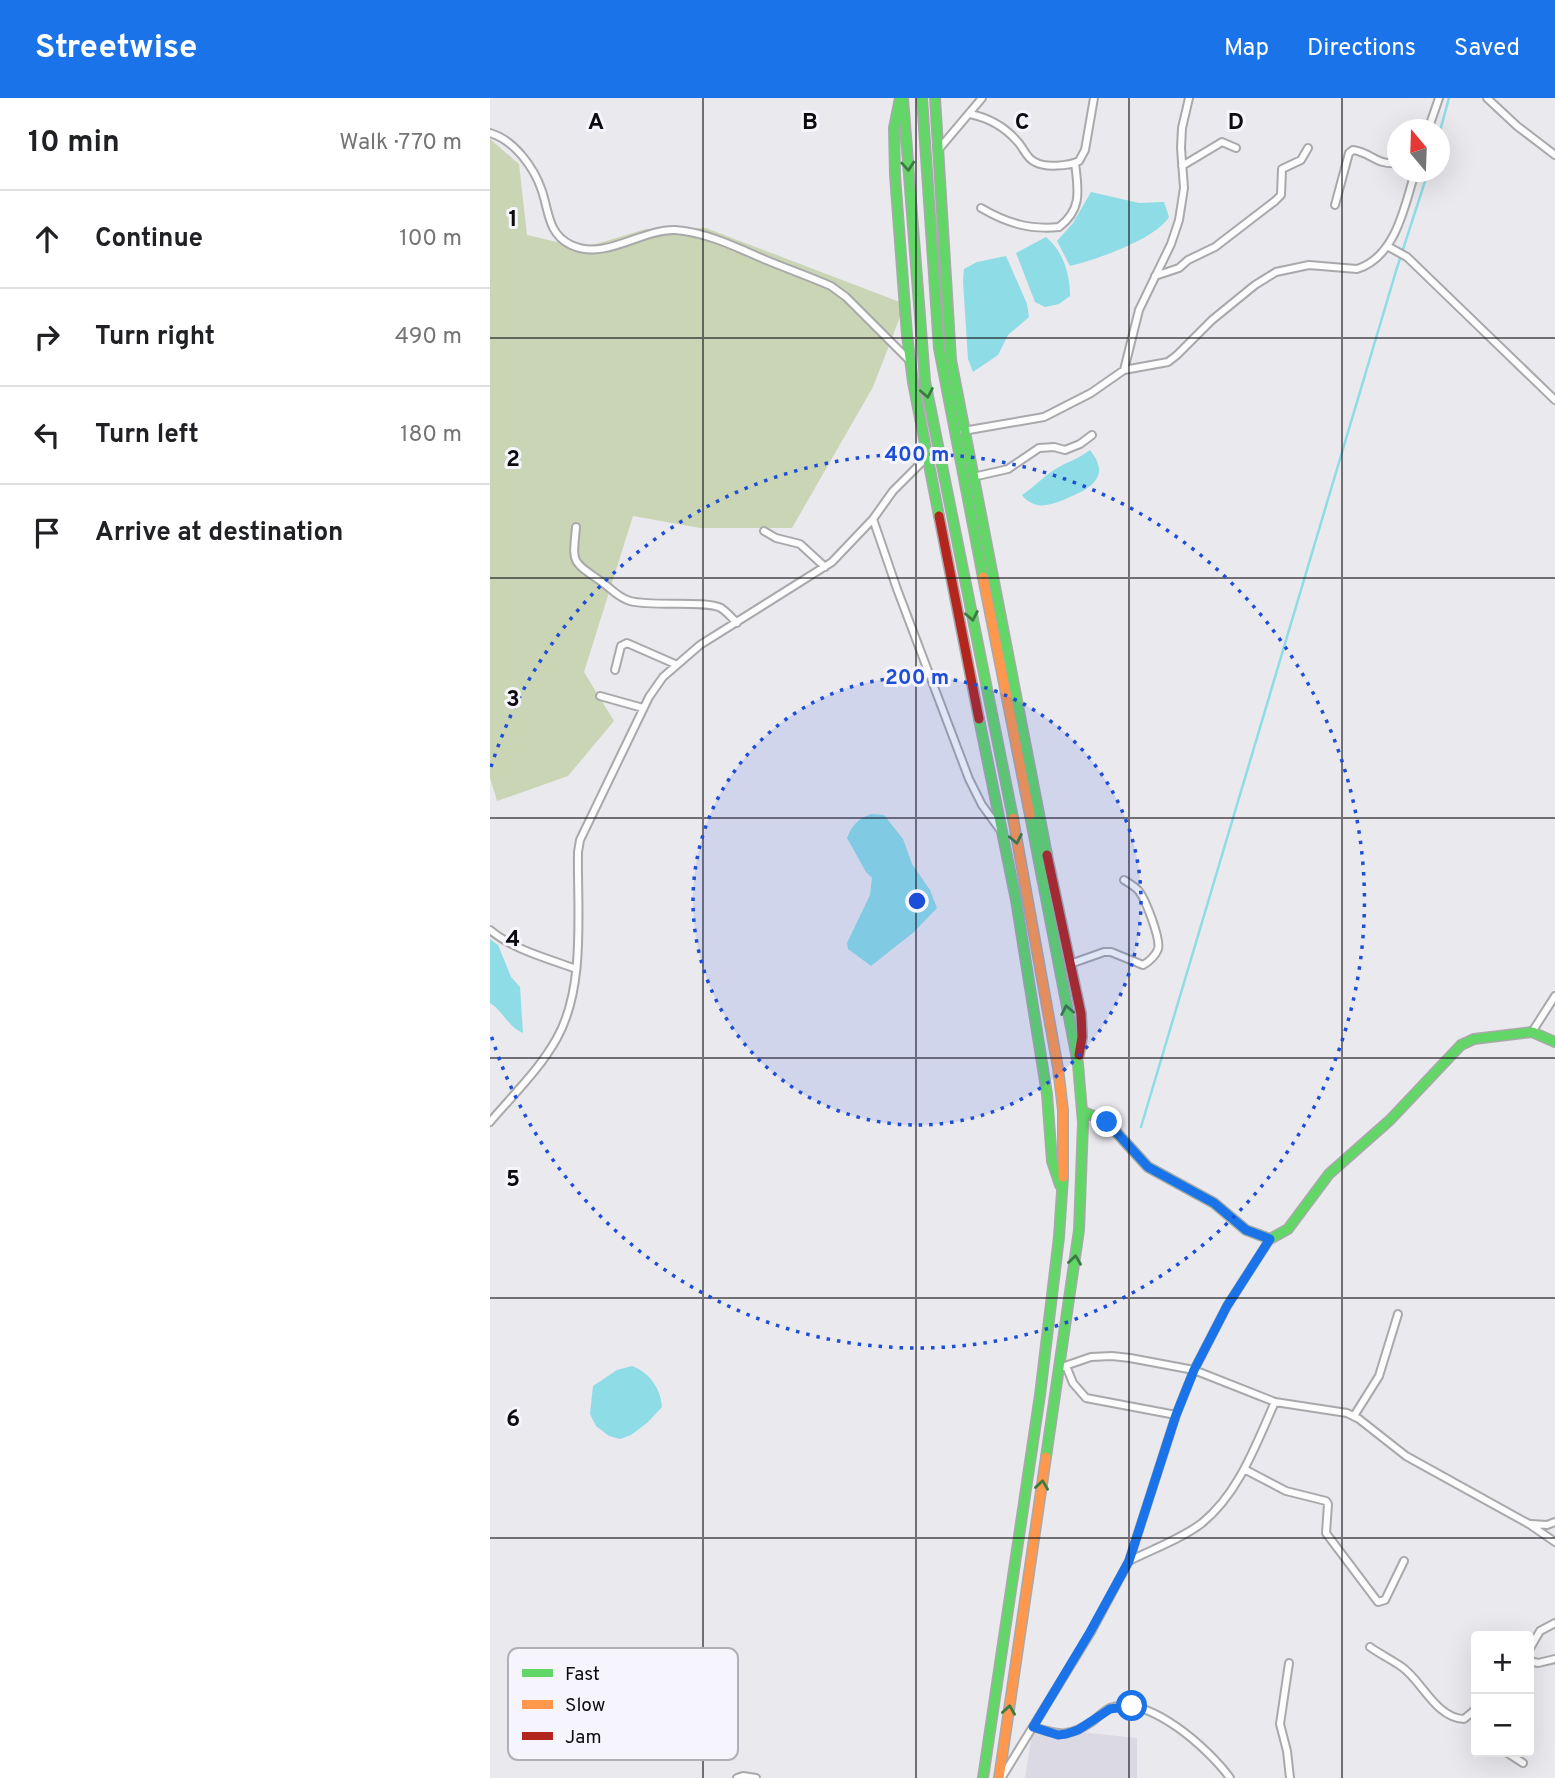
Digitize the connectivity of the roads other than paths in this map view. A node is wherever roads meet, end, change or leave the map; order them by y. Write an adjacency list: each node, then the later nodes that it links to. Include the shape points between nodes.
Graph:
1 (902, 98): 24 (main road, via 894,128 895,175); 51 (main road, one-way to 51, via 925,381 1031,910 1058,1068)
2 (922, 98): 48 (main road, one-way to 2, via 939,348)
3 (935, 98): 14 (main road)
4 (982, 98): 9 (street)
5 (1094, 98): 16 (street, via 1085,150)
6 (1189, 98): 18 (street, via 1182,128)
7 (1439, 98): 10 (street)
8 (1487, 98): 15 (street)
9 (970, 114): 14 (street); 16 (street, via 1000,125 1037,164)
10 (1432, 119)
11 (490, 133): 24 (street, via 510,143 527,162 560,239 574,247 608,247 660,230 678,230 725,243 831,286)
12 (1236, 148): 18 (street, via 1222,142)
13 (1308, 148): 23 (street, via 1301,160 1282,169 1281,195 1275,201 1215,247)
14 (939, 149): 27 (main road, via 947,328)
15 (1555, 155)
16 (1075, 163): 21 (street, via 1077,204 1059,227 1023,227)
17 (1387, 163): 20 (street, via 1362,151 1349,153)
18 (1182, 166): 23 (street, via 1179,220)
19 (1412, 182): 22 (street, via 1401,221)
20 (1335, 205)
21 (981, 208)
22 (1387, 246): 25 (street, via 1357,269 1309,265 1276,272 1212,320 1168,362); 26 (street, via 1407,257)
23 (1155, 276): 25 (street, via 1139,310)
24 (910, 361): 29 (main road)
25 (1124, 370): 27 (street, via 1044,418)
26 (1555, 400)
27 (963, 431): 30 (main road)
28 (1092, 435): 30 (street, via 1065,450 1039,448 1008,468)
29 (926, 458): 31 (street); 40 (main road)
30 (973, 477): 43 (main road)
31 (873, 519): 34 (street); 40 (street, via 970,779)
32 (576, 527): 35 (street, via 577,564 616,595 642,603 719,607)
33 (764, 531): 34 (street, via 800,544)
34 (825, 567): 35 (street)
35 (737, 623): 36 (street)
36 (675, 664): 37 (street, via 627,643 621,646); 39 (street)
37 (615, 670)
38 (600, 696): 39 (street)
39 (643, 708): 44 (street, via 580,840)
40 (1002, 833): 51 (main road, via 1047,1094 1052,1161)
41 (1124, 880): 43 (street, via 1143,898 1158,949 1143,965 1104,951)
42 (490, 930): 44 (street, via 521,949)
43 (1070, 964): 48 (main road, via 1082,1026)
44 (576, 970): 50 (street, via 575,992 557,1039)
45 (1555, 996): 46 (street)
46 (1532, 1032): 47 (main road); 52 (main road, via 1474,1039 1461,1045 1390,1120 1329,1174 1287,1229)
47 (1555, 1042)
48 (1077, 1063): 49 (main road)
49 (1082, 1111): 52 (main road, via 1107,1122 1148,1167 1214,1203 1246,1230); 54 (main road, one-way to 49, via 1079,1230)
50 (490, 1122)
51 (1062, 1194): 77 (main road, via 1040,1395)
52 (1270, 1239): 55 (street, via 1227,1306)
53 (1398, 1314): 58 (street, via 1379,1376)
54 (1062, 1367): 55 (street, via 1091,1357 1112,1356); 57 (street, via 1086,1398); 78 (main road, one-way to 54)
55 (1194, 1370): 56 (street); 57 (street)
56 (1275, 1402): 58 (street); 59 (street)
57 (1176, 1415): 63 (street)
58 (1353, 1416): 61 (street, via 1406,1456)
59 (1244, 1469): 63 (street, via 1200,1524); 64 (street, via 1286,1490 1326,1501 1326,1533 1378,1602 1385,1600)
60 (1555, 1522): 61 (street)
61 (1529, 1524): 62 (street)
62 (1555, 1542)
63 (1129, 1561): 72 (street)
64 (1404, 1561)
65 (1555, 1623): 66 (street, via 1540,1631)
66 (1534, 1641)
67 (1370, 1647): 71 (street, via 1403,1667 1432,1701 1456,1717 1464,1719)
68 (1555, 1659): 69 (street)
69 (1534, 1662)
70 (1289, 1663): 80 (street, via 1280,1724)
71 (1471, 1713)
72 (1033, 1727): 78 (street); 79 (street, via 1066,1734 1110,1709 1132,1706 1164,1718 1199,1743)
73 (1514, 1757): 74 (street)
74 (1523, 1763)
75 (737, 1778): 76 (street)
76 (756, 1778)
77 (983, 1778)
78 (1001, 1778)
79 (1230, 1778)
80 (1290, 1778)

